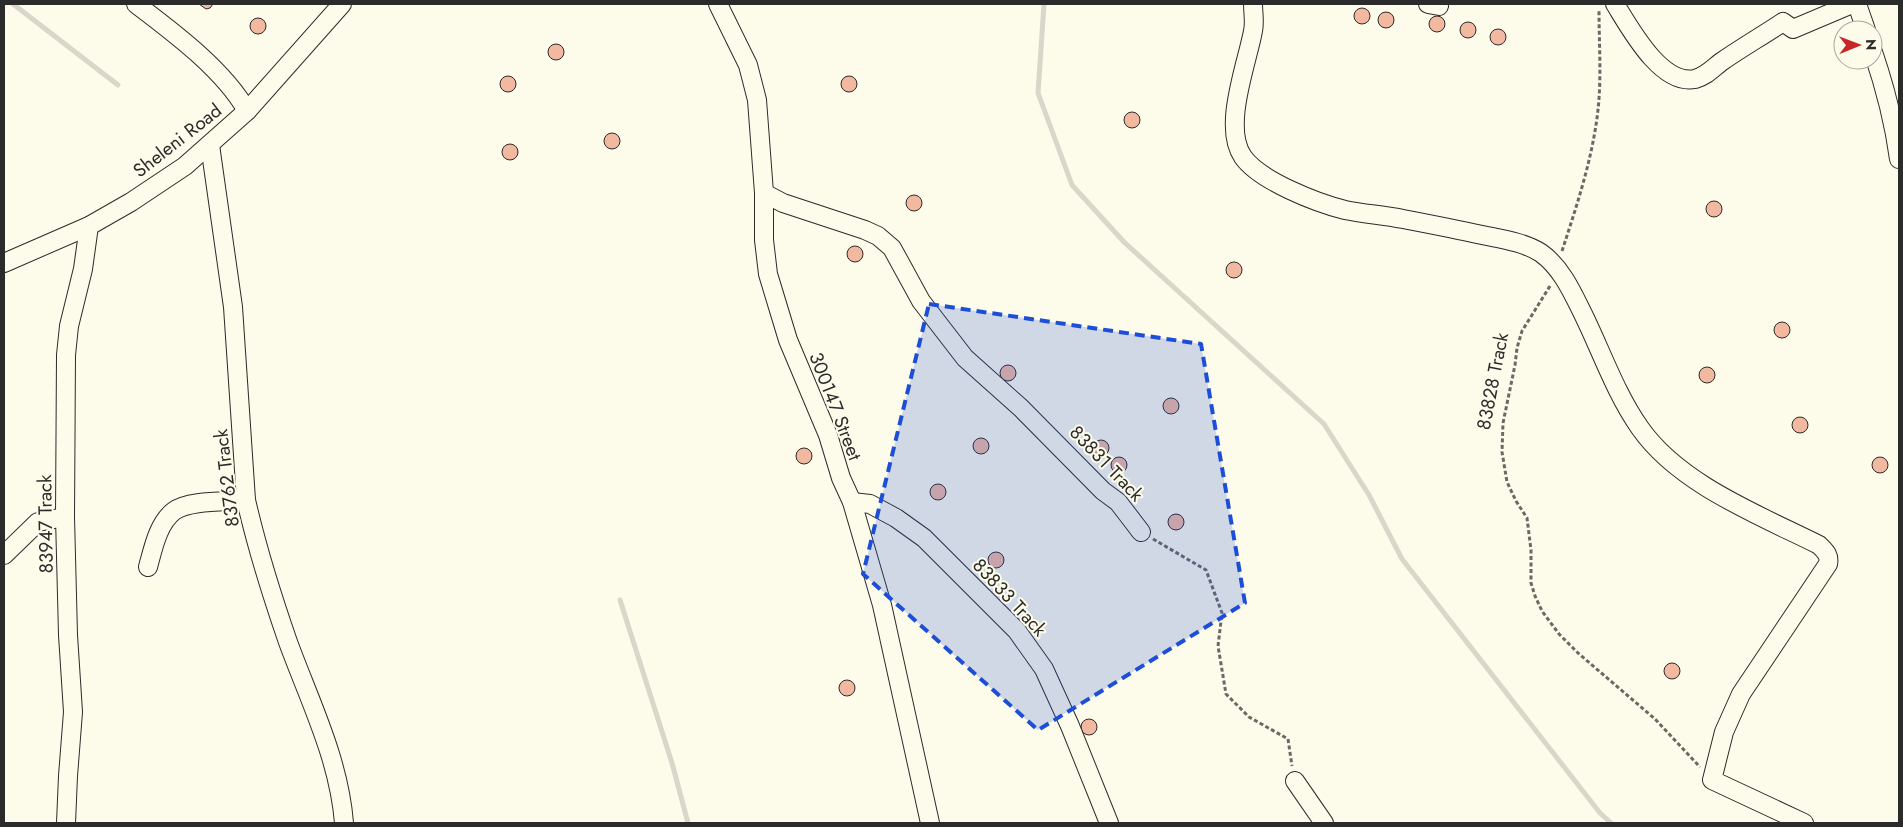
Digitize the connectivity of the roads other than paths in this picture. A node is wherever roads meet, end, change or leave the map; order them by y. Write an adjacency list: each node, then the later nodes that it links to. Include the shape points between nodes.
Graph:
1 (136, 4): 10 (street, via 184,41)
2 (342, 4): 10 (street, Sheleni Road)
3 (718, 4): 14 (street, 300147 Street, via 748,65 757,100)
4 (1615, 4): 5 (street, via 1641,45 1670,75 1686,80 1707,74 1782,22 1793,29)
5 (1852, 4)
6 (1856, 4): 8 (street)
7 (1249, 5): 29 (street, via 1254,28 1234,115 1234,130 1241,155 1252,168 1306,197 1345,210 1518,242 1541,253 1569,285 1620,393 1639,427 1656,447 1705,485 1825,550 1829,557 1824,571 1741,694 1724,732 1712,780)
8 (1862, 20)
9 (1879, 70): 11 (street)
10 (247, 110): 12 (street, Sheleni Road)
11 (1897, 132): 13 (street)
12 (210, 145): 15 (street, Sheleni Road, via 185,166); 17 (street, 83762 Track, via 233,307)
13 (1899, 159)
14 (764, 193): 18 (street, 300147 Street, via 768,274 788,340); 20 (street, 83831 Track, via 783,203 865,230 892,248 921,301 965,358 1118,502)
15 (89, 226): 16 (street, Sheleni Road); 19 (street, 83947 Track, via 66,355)
16 (4, 263)
17 (246, 500): 22 (street, via 204,503 172,512 158,534); 25 (street, 83762 Track, via 283,626 333,763)
18 (852, 502): 26 (street, 300147 Street, via 882,605); 27 (street, 83833 Track, via 870,504 924,538 1017,631 1044,669)
19 (65, 517): 21 (street, via 38,522); 24 (street, 83947 Track, via 73,712)
20 (1141, 532)
21 (4, 555)
22 (148, 567)
23 (1295, 781): 28 (street)
24 (66, 823)
25 (344, 823)
26 (930, 823)
27 (1109, 823)
28 (1324, 823)
29 (1804, 823)

